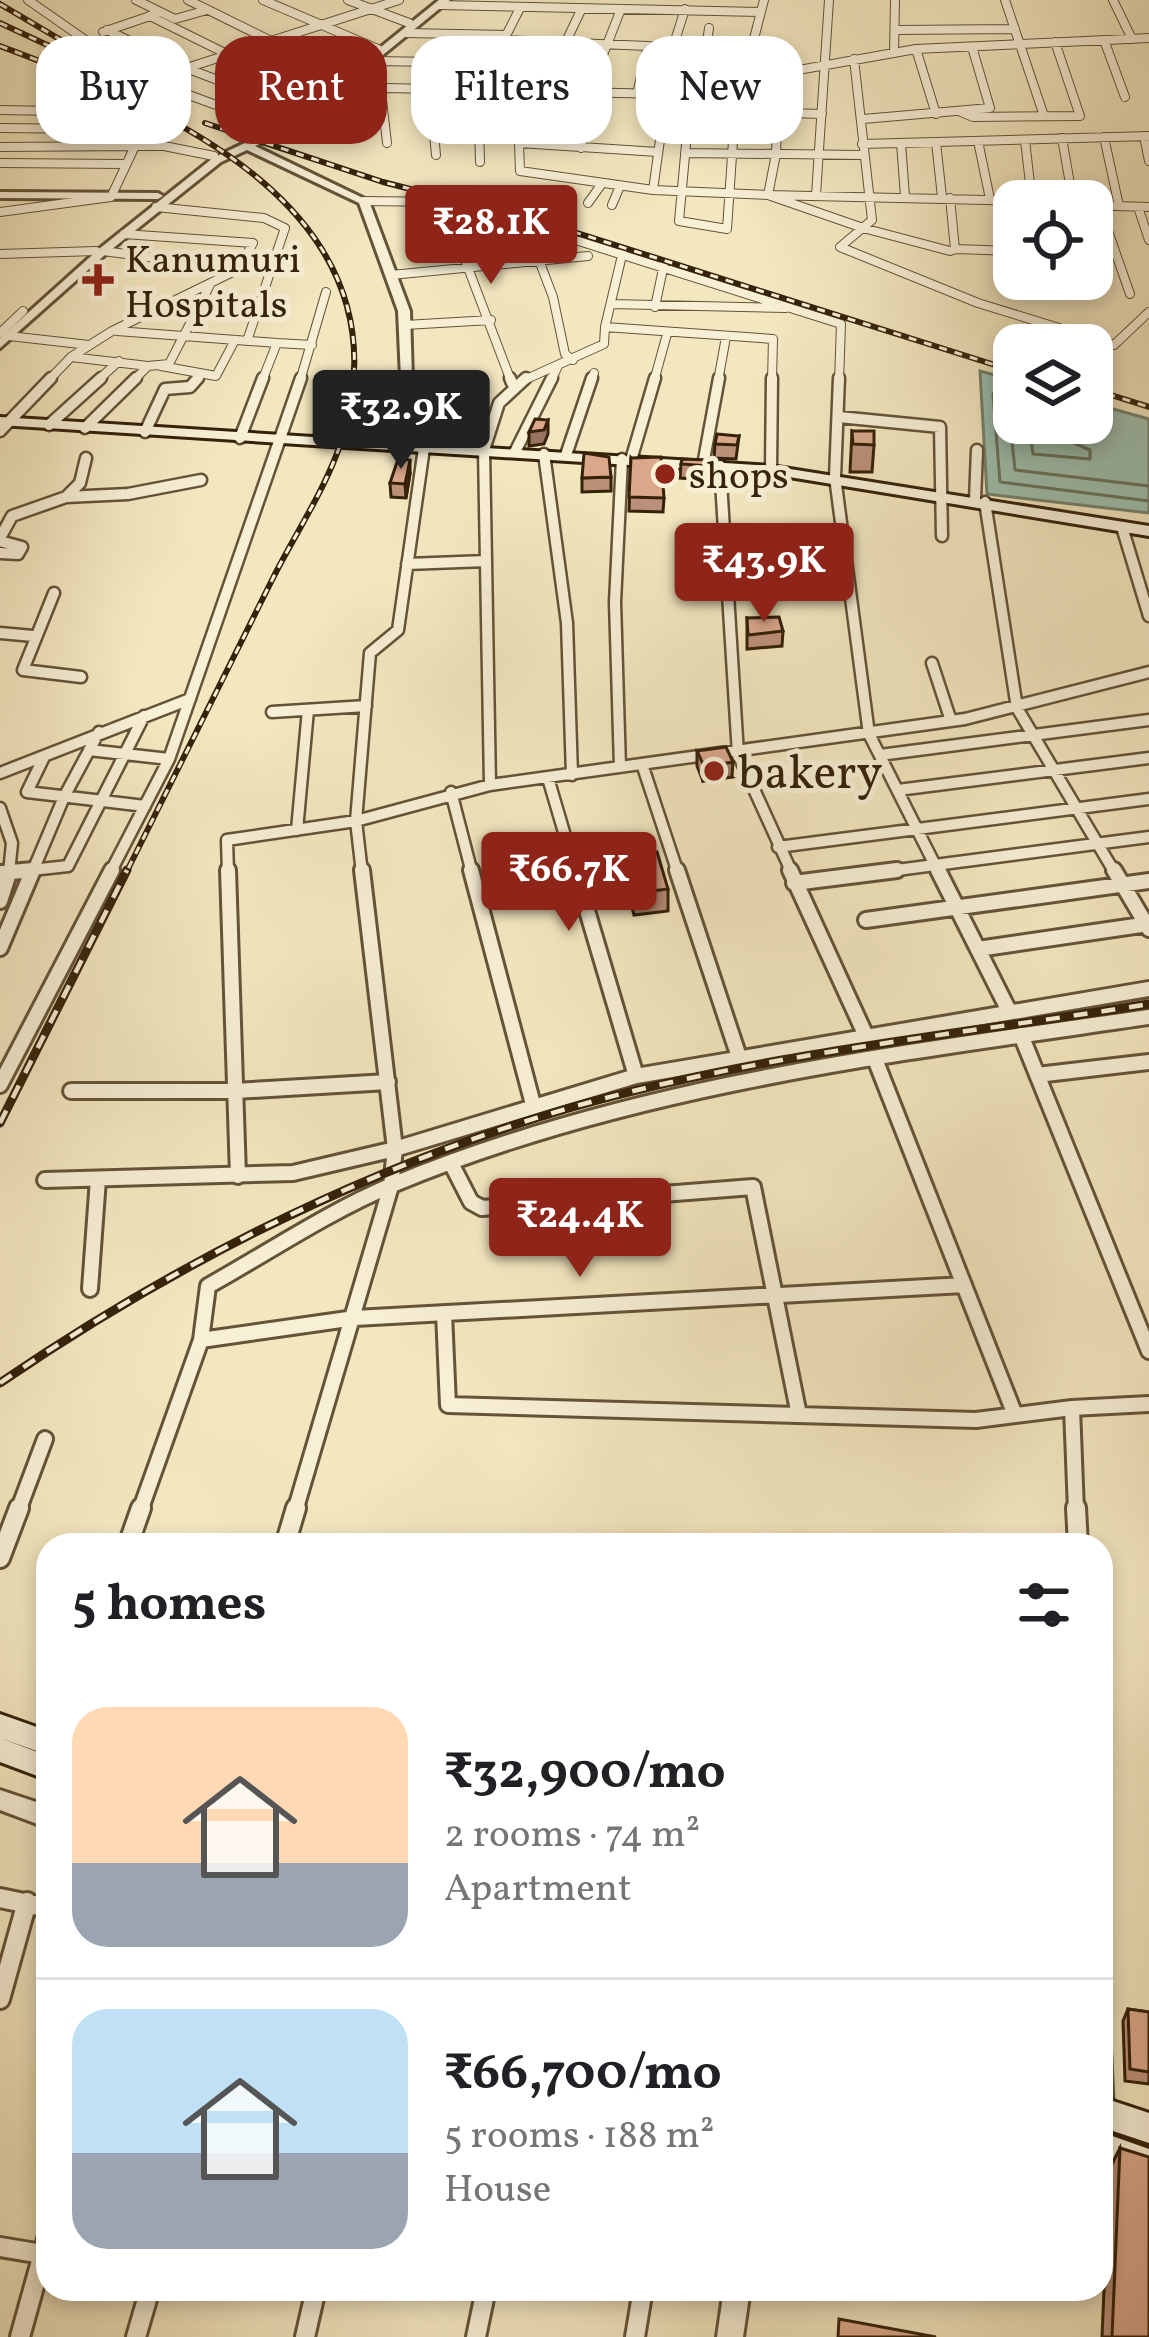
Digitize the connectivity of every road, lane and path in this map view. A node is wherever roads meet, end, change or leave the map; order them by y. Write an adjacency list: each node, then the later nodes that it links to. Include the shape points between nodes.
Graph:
1 (28, 0): 28 (street)
2 (136, 0): 19 (street)
3 (191, 0): 18 (street)
4 (263, 0): 22 (street)
5 (348, 0): 16 (street)
6 (399, 0): 16 (street)
7 (764, 0): 20 (street)
8 (829, 0): 52 (street)
9 (895, 0): 27 (street)
10 (1005, 0): 25 (street)
11 (1113, 0): 41 (street)
12 (440, 2): 14 (street); 23 (street)
13 (687, 6): 17 (street); 20 (street); 38 (street)
14 (520, 8): 15 (street); 35 (street)
15 (582, 8): 17 (street); 36 (street)
16 (367, 9): 22 (street); 23 (street)
17 (621, 9): 37 (street)
18 (207, 10): 19 (street, via 175,19); 31 (street)
19 (161, 12): 21 (street)
20 (760, 12): 40 (street)
21 (150, 16): 26 (street); 48 (street)
22 (318, 26): 32 (street); 33 (street)
23 (408, 28): 34 (street); 46 (street)
24 (709, 28): 39 (street)
25 (1015, 29): 27 (street); 45 (street)
26 (107, 30): 29 (street); 30 (street)
27 (895, 30): 50 (street)
28 (81, 36)
29 (90, 36)
30 (119, 36)
31 (258, 36)
32 (285, 36)
33 (338, 36)
34 (494, 36)
35 (506, 36)
36 (569, 36)
37 (611, 36)
38 (677, 36)
39 (708, 36)
40 (752, 36)
41 (1132, 38): 42 (street); 43 (street)
42 (1148, 38)
43 (1105, 40): 44 (street); 54 (street)
44 (1055, 42): 45 (street); 61 (street, via 1080,116)
45 (1020, 44): 47 (street); 61 (street)
46 (387, 46)
47 (972, 46): 49 (street); 57 (street, via 990,108)
48 (215, 49)
49 (916, 50): 50 (street); 60 (street)
50 (894, 53): 51 (street)
51 (854, 59): 52 (street); 62 (street)
52 (819, 65): 53 (street); 59 (street)
53 (803, 68)
54 (1125, 97)
55 (0, 110): 56 (street)
56 (36, 111)
57 (961, 112): 60 (street); 61 (street)
58 (803, 113): 59 (street)
59 (822, 114): 91 (street)
60 (936, 114): 62 (street)
61 (1044, 116)
62 (863, 119): 86 (street)
63 (0, 128): 82 (street, via 94,129)
64 (1146, 136): 65 (street); 94 (street)
65 (1104, 137): 66 (street); 122 (street)
66 (1062, 138): 67 (street); 99 (street)
67 (1024, 140): 68 (street); 98 (street)
68 (978, 141): 70 (street); 113 (street)
69 (902, 142): 70 (street); 86 (street); 111 (street)
70 (936, 142): 112 (street)
71 (237, 144): 93 (street)
72 (252, 144): 83 (street)
73 (435, 144): 92 (street)
74 (479, 144): 95 (street)
75 (519, 144): 100 (street, via 520,171)
76 (531, 144): 85 (street)
77 (582, 144): 85 (street)
78 (659, 144): 87 (street)
79 (686, 144): 88 (street)
80 (730, 144): 89 (street)
81 (776, 144): 90 (street)
82 (135, 146): 84 (street); 93 (street); 97 (street)
83 (248, 146): 115 (street); 116 (street)
84 (0, 147)
85 (581, 148): 87 (street)
86 (862, 149): 91 (street); 110 (street)
87 (658, 152): 103 (street)
88 (685, 153): 89 (street); 104 (street)
89 (729, 153): 90 (street); 105 (street)
90 (776, 154): 91 (street); 106 (street)
91 (818, 154): 107 (street)
92 (436, 155)
93 (214, 156): 116 (street)
94 (1149, 161)
95 (480, 162)
96 (0, 163): 97 (street)
97 (126, 164): 109 (street)
98 (1027, 180)
99 (1069, 180)
100 (601, 184): 101 (street); 119 (street)
101 (620, 187): 102 (street); 120 (street)
102 (638, 188): 103 (street); 118 (street)
103 (652, 190): 104 (street)
104 (682, 193): 105 (street); 105 (street, via 679,220 727,229)
105 (727, 194): 106 (street)
106 (768, 195): 107 (street); 126 (street)
107 (816, 195): 110 (street)
108 (0, 196): 109 (street)
109 (111, 196): 116 (street); 124 (street)
110 (867, 196): 111 (street); 126 (street, via 872,220)
111 (905, 196): 112 (street)
112 (946, 198): 113 (street); 129 (street)
113 (990, 200): 114 (street)
114 (993, 200)
115 (364, 201): 117 (street); 141 (street)
116 (157, 202): 127 (street); 131 (street); 140 (street, via 285,228)
117 (443, 202): 125 (street); 138 (street)
118 (632, 202)
119 (588, 203)
120 (612, 205)
121 (1113, 206): 122 (street)
122 (1119, 206): 123 (street)
123 (1143, 207): 128 (street)
124 (0, 212)
125 (524, 221): 132 (street); 136 (street)
126 (863, 229): 129 (street); 151 (street, via 840,247 978,303 1114,345)
127 (124, 234): 131 (street); 139 (street, via 253,244)
128 (1149, 240)
129 (955, 249): 130 (street)
130 (993, 250)
131 (100, 251): 133 (street); 139 (street); 150 (street); 160 (street)
132 (623, 251): 137 (street); 145 (street)
133 (0, 254)
134 (1113, 254): 144 (street)
135 (587, 256): 136 (street)
136 (541, 260): 138 (street); 166 (street)
137 (664, 264): 146 (street); 148 (street)
138 (471, 266): 141 (street); 152 (street)
139 (239, 268): 140 (street); 142 (street)
140 (271, 272): 161 (street)
141 (391, 275): 153 (street)
142 (211, 283): 155 (street); 158 (street)
143 (326, 292): 164 (street)
144 (1130, 294)
145 (611, 304): 146 (street); 154 (street)
146 (655, 307): 147 (street)
147 (696, 307): 148 (street); 157 (street)
148 (801, 309): 173 (street, via 841,324)
149 (0, 310): 150 (street)
150 (23, 311): 160 (street)
151 (1149, 312)
152 (491, 320): 153 (street); 172 (street)
153 (405, 325): 180 (street)
154 (605, 327): 156 (street); 166 (street, via 604,344)
155 (112, 331): 158 (street); 163 (street)
156 (667, 334): 157 (street); 187 (street)
157 (691, 335): 159 (street)
158 (187, 337): 161 (street); 168 (street, via 169,364)
159 (726, 337): 188 (street); 189 (street, via 773,339)
160 (3, 338): 163 (street)
161 (241, 341): 162 (street); 171 (street, via 218,376)
162 (277, 343): 164 (street); 179 (street)
163 (89, 345): 165 (street)
164 (311, 345): 178 (street)
165 (71, 357): 167 (street); 174 (street)
166 (573, 360): 169 (street)
167 (118, 362): 168 (street); 175 (street)
168 (155, 366): 171 (street); 176 (street)
169 (558, 366): 172 (street); 183 (street)
170 (594, 373): 185 (street)
171 (200, 375): 177 (street, via 190,387 165,389)
172 (512, 383): 181 (street, via 490,413)
173 (839, 417): 190 (street); 192 (street, via 937,424)
174 (3, 424): 175 (main road)
175 (49, 424): 176 (main road)
176 (85, 428): 177 (main road)
177 (145, 432): 179 (main road)
178 (284, 437): 179 (main road); 180 (main road); 209 (street)
179 (240, 438)
180 (417, 446): 181 (main road); 201 (street)
181 (484, 450): 183 (main road); 200 (street)
182 (977, 450): 194 (street)
183 (515, 452): 184 (main road)
184 (544, 454): 185 (main road); 231 (street, via 567,622)
185 (566, 455): 187 (main road)
186 (86, 458): 193 (street, via 80,483)
187 (627, 459): 188 (main road); 228 (street, via 615,602)
188 (711, 466): 189 (main road); 221 (street)
189 (771, 470): 190 (main road)
190 (836, 477): 192 (main road); 218 (street)
191 (201, 480): 193 (street)
192 (941, 495): 194 (main road); 197 (street)
193 (66, 497): 198 (street, via 12,516)
194 (980, 501): 195 (main road); 211 (street)
195 (1122, 527): 196 (main road); 203 (street)
196 (1149, 531)
197 (942, 536)
198 (0, 540): 199 (street, via 22,547)
199 (0, 553)
200 (486, 561): 201 (street); 233 (street)
201 (407, 564): 210 (street, via 398,631 370,653)
202 (54, 593): 205 (street)
203 (1149, 616)
204 (0, 633): 205 (street)
205 (33, 636): 208 (street, via 23,670)
206 (932, 663): 215 (street)
207 (1149, 673): 211 (street)
208 (81, 677)
209 (190, 699): 214 (street); 226 (street)
210 (366, 706): 212 (street); 242 (street)
211 (1017, 708): 215 (street); 219 (street)
212 (308, 710): 213 (street); 244 (street)
213 (272, 712)
214 (144, 716): 217 (street); 222 (street)
215 (951, 721): 218 (street)
216 (1149, 721): 219 (street)
217 (99, 732): 220 (street); 224 (street)
218 (869, 734): 221 (street); 223 (street)
219 (1034, 736): 223 (street); 229 (street)
220 (89, 750): 222 (street); 236 (street)
221 (738, 754): 227 (street); 247 (street)
222 (124, 755): 226 (street); 238 (street)
223 (880, 755): 234 (street)
224 (44, 757): 230 (street); 236 (street, via 27,792)
225 (1149, 758): 229 (street)
226 (169, 759): 239 (street)
227 (642, 764): 228 (street); 265 (street)
228 (620, 766): 231 (street)
229 (1055, 771): 234 (street); 241 (street)
230 (0, 773)
231 (572, 775): 232 (street)
232 (548, 778): 233 (street); 269 (street)
233 (490, 785): 235 (street)
234 (898, 790): 243 (street)
235 (451, 792): 242 (street); 274 (street)
236 (64, 797): 238 (street); 249 (street)
237 (1149, 799): 241 (street)
238 (99, 802): 239 (street); 249 (street, via 68,866)
239 (145, 806): 271 (street)
240 (0, 808): 250 (street, via 13,831)
241 (1078, 808): 243 (street); 246 (street)
242 (356, 821): 244 (street); 270 (street)
243 (916, 828): 247 (street); 248 (street)
244 (297, 830): 273 (street, via 227,840)
245 (1149, 838): 246 (street)
246 (1099, 844): 248 (street); 253 (street)
247 (778, 847): 252 (street)
248 (936, 867): 252 (street); 255 (street)
249 (32, 870): 250 (street); 258 (street)
250 (6, 872): 254 (street)
251 (1149, 881): 253 (street)
252 (794, 884): 264 (street)
253 (1123, 884): 255 (street); 257 (street)
254 (0, 901)
255 (957, 908): 256 (street); 259 (street)
256 (866, 920)
257 (1148, 926): 259 (street)
258 (0, 948)
259 (977, 949): 261 (street)
260 (1149, 989): 261 (street)
261 (1009, 1011): 264 (street)
262 (1149, 1017): 263 (street)
263 (1022, 1035): 266 (street); 268 (street)
264 (866, 1036): 265 (street)
265 (740, 1057): 269 (street)
266 (875, 1059): 276 (street, via 610,1111); 281 (street)
267 (1149, 1062): 268 (street)
268 (1037, 1075): 287 (street)
269 (637, 1076): 274 (street)
270 (388, 1082): 273 (street); 275 (street)
271 (0, 1084)
272 (71, 1091): 273 (street)
273 (235, 1091): 277 (street)
274 (534, 1108): 275 (street)
275 (395, 1149): 277 (street, via 293,1174); 280 (street)
276 (452, 1166): 280 (street); 283 (street, via 482,1208 753,1187)
277 (238, 1176): 278 (street)
278 (98, 1179): 279 (street); 282 (street)
279 (45, 1180)
280 (391, 1186): 285 (street); 286 (street, via 208,1286)
281 (964, 1285): 283 (street); 290 (street)
282 (90, 1289)
283 (773, 1294): 284 (street); 291 (street)
284 (444, 1313): 285 (street); 291 (street, via 448,1406)
285 (355, 1318): 286 (street); 294 (street)
286 (201, 1340): 293 (street)
287 (1149, 1351)
288 (1149, 1404): 289 (street)
289 (1072, 1408): 290 (street); 295 (street)
290 (1015, 1414): 291 (street)
291 (799, 1415)
292 (44, 1439): 296 (street)
293 (132, 1533)
294 (289, 1533)
295 (1077, 1533)
296 (0, 1558)
297 (0, 1721): 298 (street); 299 (main road)
298 (36, 1731)
299 (36, 1738)
300 (0, 1750): 301 (main road)
301 (36, 1764)
302 (0, 1800): 303 (street)
303 (36, 1813)
304 (0, 1898): 305 (street)
305 (27, 1901): 306 (street); 307 (street)
306 (36, 1904)
307 (0, 1999)
308 (1113, 2116): 309 (main road)
309 (1149, 2128)
310 (1113, 2151): 311 (main road)
311 (1149, 2164)
312 (0, 2247): 313 (street)
313 (36, 2248)
314 (36, 2282): 320 (street)
315 (146, 2301): 321 (street)
316 (313, 2301): 322 (street)
317 (484, 2301): 323 (street)
318 (642, 2301): 324 (street)
319 (735, 2301): 325 (street)
320 (20, 2337)
321 (136, 2337)
322 (305, 2337)
323 (476, 2337)
324 (635, 2337)
325 (730, 2337)

